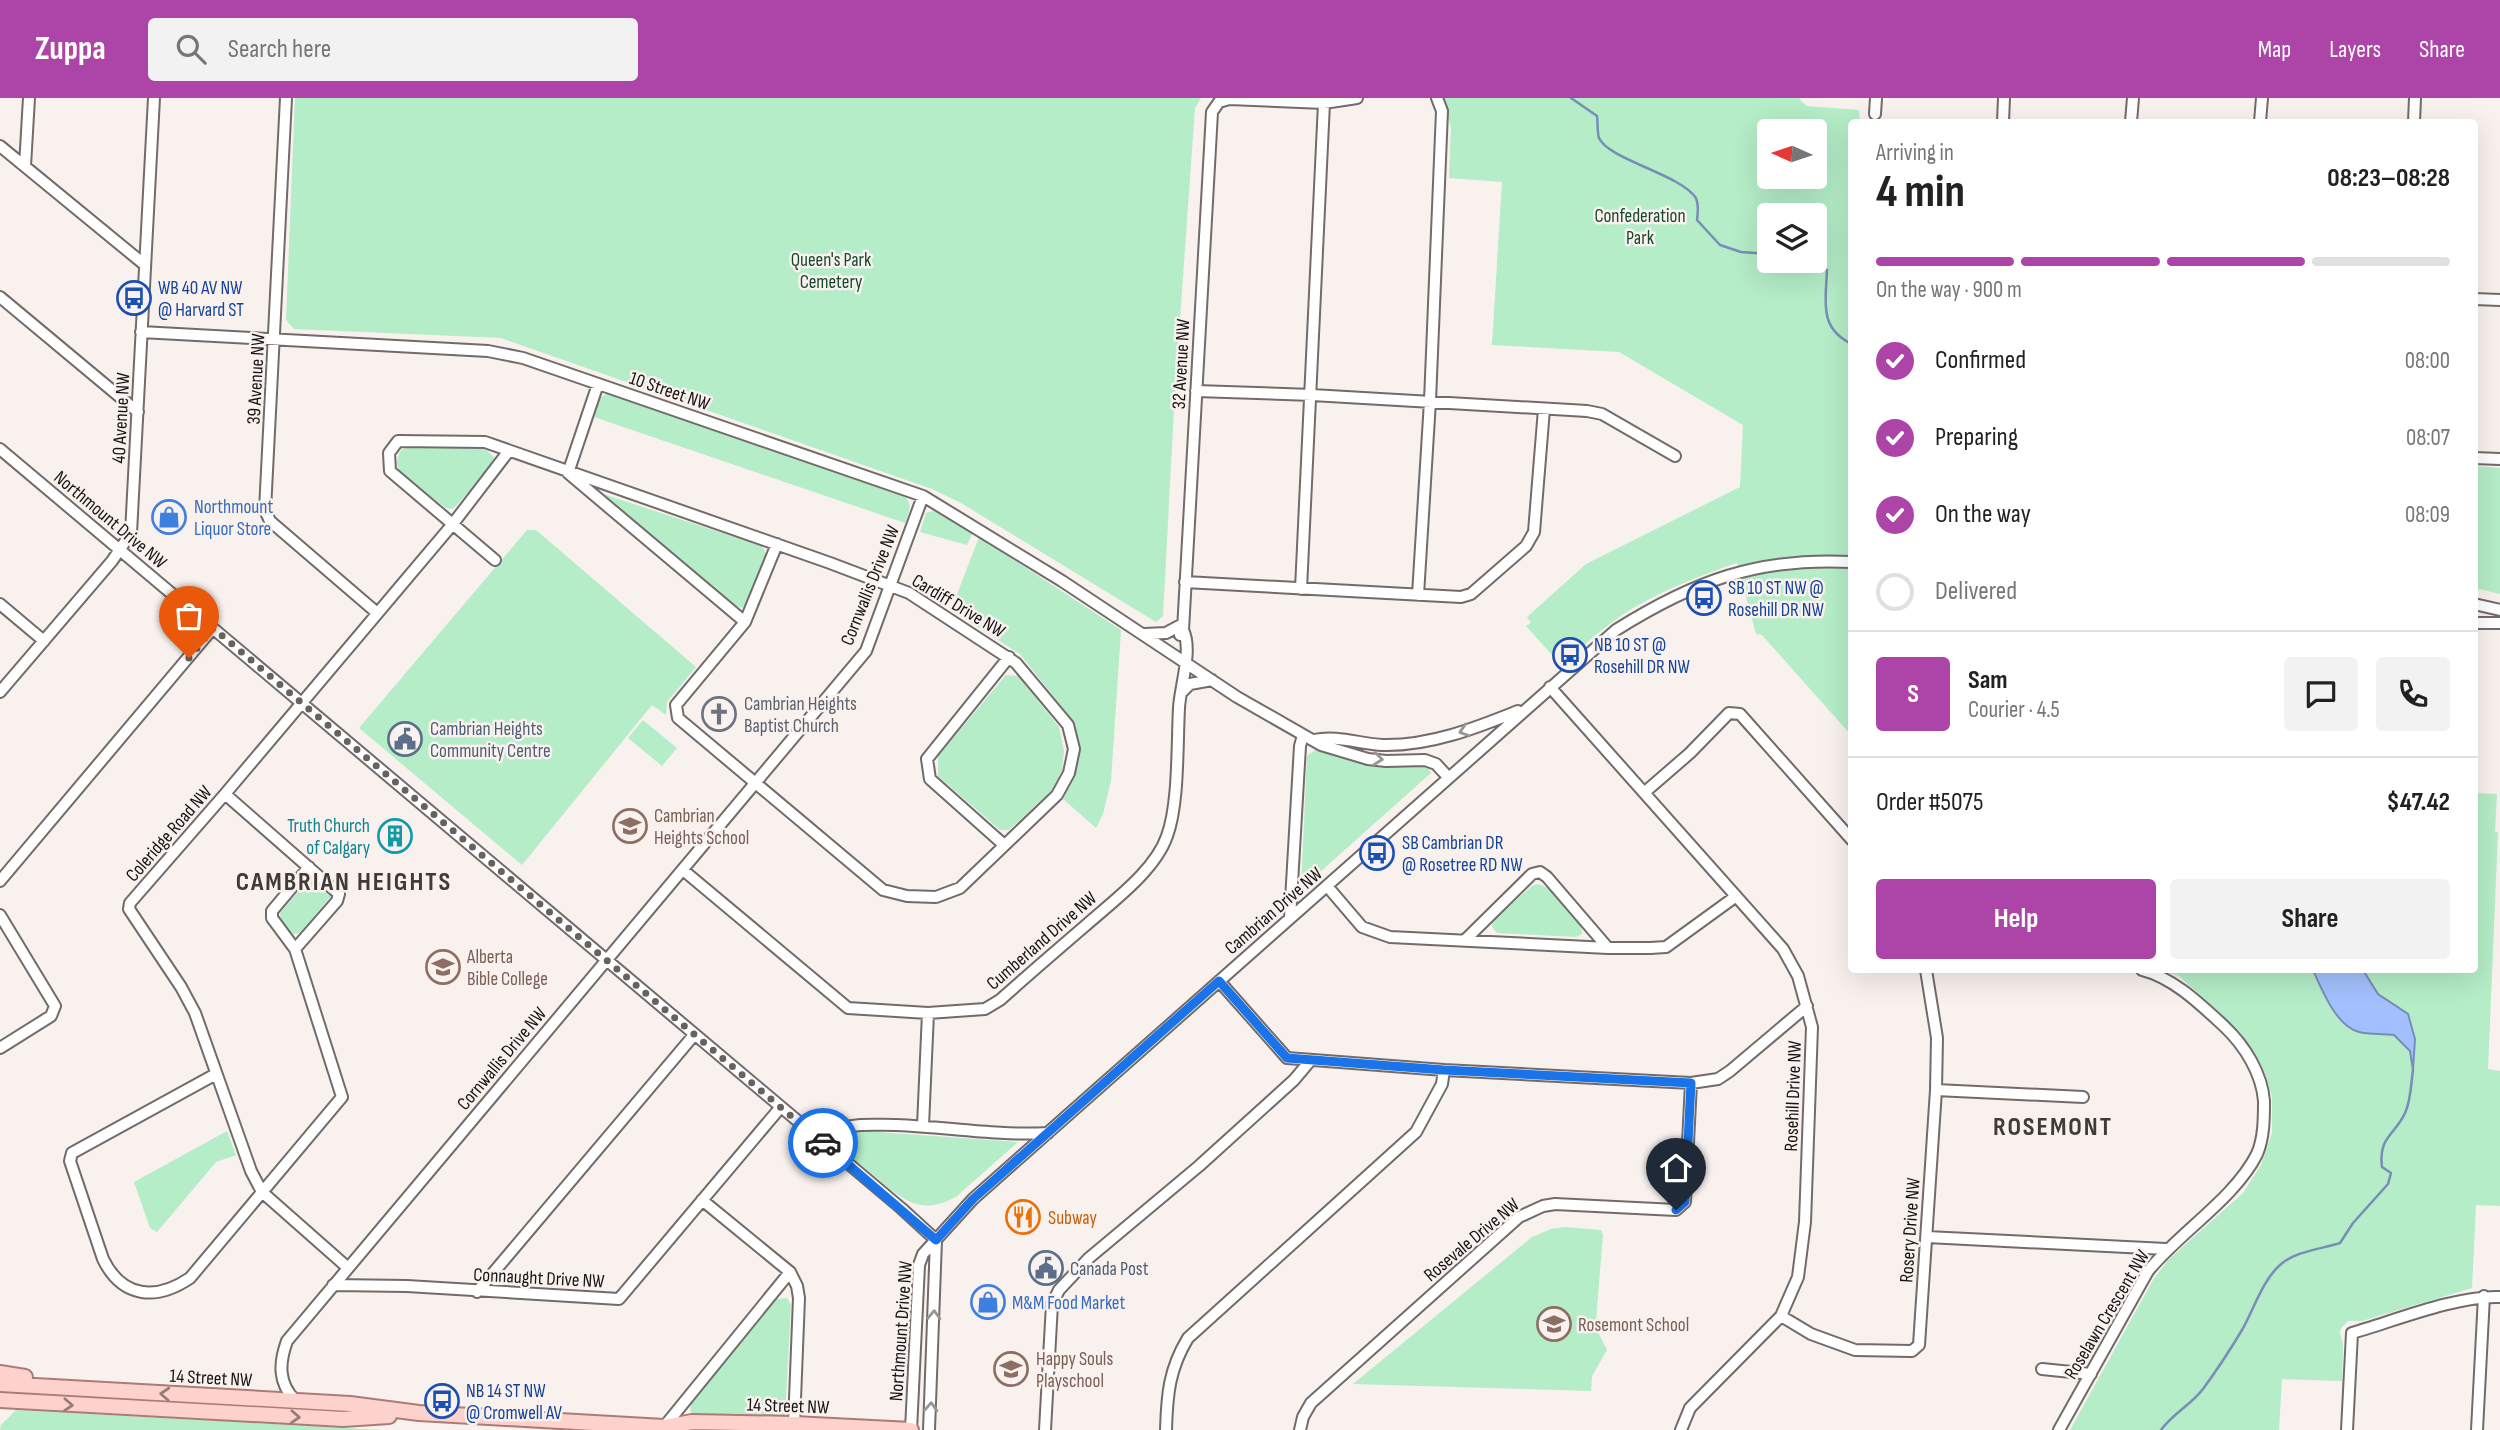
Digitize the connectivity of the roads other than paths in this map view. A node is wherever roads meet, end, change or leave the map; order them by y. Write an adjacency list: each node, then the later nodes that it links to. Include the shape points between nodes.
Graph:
1 (29, 98): 18 (street)
2 (154, 98): 19 (street, 40 Avenue NW)
3 (286, 98): 24 (street, 39 Avenue NW)
4 (1357, 98): 11 (street)
5 (1437, 98): 28 (street, via 1442,111)
6 (1876, 98): 12 (street)
7 (2004, 98): 13 (street)
8 (2133, 98): 14 (street)
9 (2262, 98): 15 (street)
10 (2415, 98): 16 (street)
11 (1324, 103): 26 (street, 32 Avenue NW, via 1229,99 1212,112); 27 (street)
12 (1875, 114)
13 (2003, 119)
14 (2132, 119)
15 (2260, 119)
16 (2414, 119)
17 (0, 146): 18 (street)
18 (25, 166): 19 (street)
19 (145, 265): 23 (street, 40 Avenue NW)
20 (0, 297): 30 (street)
21 (2478, 299): 22 (street)
22 (2500, 300)
23 (141, 332): 24 (street, 10 Street NW); 30 (street, 40 Avenue NW)
24 (274, 339): 25 (street, 10 Street NW, via 488,351); 50 (street, 39 Avenue NW, via 265,510 270,521)
25 (598, 384): 36 (street); 37 (street, 10 Street NW)
26 (1196, 391): 27 (street); 43 (street, 32 Avenue NW)
27 (1312, 394): 28 (street); 45 (street)
28 (1430, 401): 29 (street); 46 (street)
29 (1544, 409): 33 (street, via 1602,414); 46 (street, via 1537,515 1526,546 1471,594)
30 (138, 412): 40 (street, 40 Avenue NW, via 131,533)
31 (0, 449): 40 (street, Northmount Drive NW)
32 (508, 452): 36 (street, Cardiff Drive NW); 38 (street, Coleridge Road NW); 38 (street, Cardiff Drive NW, via 485,443 398,441 389,453 390,471)
33 (1675, 456)
34 (2478, 458): 35 (street)
35 (2500, 459)
36 (568, 473): 39 (street, Cardiff Drive NW); 51 (street)
37 (923, 496): 44 (street, Cornwallis Drive NW); 56 (street, 10 Street NW)
38 (452, 525): 41 (street, Cardiff Drive NW); 50 (street, Coleridge Road NW)
39 (777, 544): 44 (street, Cardiff Drive NW); 51 (street)
40 (121, 550): 55 (street, Northmount Drive NW); 57 (street, 40 Avenue NW)
41 (495, 560)
42 (1848, 562): 61 (street, via 1757,567 1693,587 1616,630)
43 (1185, 582): 45 (street); 54 (street, 32 Avenue NW)
44 (891, 585): 58 (street, Cardiff Drive NW); 68 (street, Cornwallis Drive NW, via 866,651)
45 (1301, 589): 46 (street)
46 (1418, 595)
47 (0, 604): 57 (street)
48 (2478, 605): 49 (street)
49 (2500, 610)
50 (376, 612): 64 (street, Coleridge Road NW)
51 (745, 622): 68 (street, Cardiff Drive NW, via 676,705 678,718)
52 (2500, 623): 53 (street)
53 (2478, 624)
54 (1183, 627): 56 (street); 59 (street, 32 Avenue NW)
55 (213, 628): 64 (street, Northmount Drive NW); 75 (street)
56 (1142, 634): 59 (street, 10 Street NW)
57 (44, 641): 63 (street, 40 Avenue NW)
58 (1009, 657): 72 (street, Cardiff Drive NW, via 1068,725 1074,749 1069,773 1057,795); 72 (street, via 928,759 930,779)
59 (1182, 660): 60 (street, 10 Street NW); 62 (street, Cumberland Drive NW)
60 (1212, 680): 62 (street); 66 (street, 10 Street NW)
61 (1550, 687): 65 (street); 69 (street, Rosehill Drive NW)
62 (1180, 691): 88 (street, Cumberland Drive NW, via 1173,815 1155,860 1000,999 985,1009)
63 (0, 692)
64 (302, 703): 70 (street, Coleridge Road NW); 83 (street, Northmount Drive NW)
65 (1528, 707): 66 (street, one-way to 66, via 1428,741 1384,745); 67 (street)
66 (1309, 738): 67 (street, 10 Street NW, one-way to 67, via 1368,759 1425,760 1436,764); 79 (street, via 1300,746)
67 (1448, 778): 76 (street, Cambrian Drive NW)
68 (755, 784): 72 (street, Cardiff Drive NW, via 883,890 907,896 936,897 960,888); 74 (street, Cornwallis Drive NW)
69 (1645, 793): 71 (street, via 1729,713 1740,714); 77 (street, Rosehill Drive NW)
70 (225, 794): 73 (street); 93 (street, Coleridge Road NW, via 129,909 195,1013)
71 (1848, 835)
72 (1003, 844)
73 (309, 867): 82 (street, via 272,911 272,918); 82 (street, via 339,894)
74 (683, 870): 83 (street, Cornwallis Drive NW); 88 (street, Cumberland Drive NW, via 848,1008)
75 (0, 881)
76 (1327, 886): 79 (street, Cambrian Drive NW); 80 (street, via 1354,920 1371,932)
77 (1735, 897): 81 (street, via 1666,947); 87 (street, Rosehill Drive NW, via 1783,949)
78 (0, 915): 90 (street, via 55,1006 51,1016)
79 (1290, 918): 86 (street, Cambrian Drive NW)
80 (1464, 942): 81 (street); 81 (street, via 1532,874 1540,873)
81 (1608, 948)
82 (295, 949): 101 (street, via 342,1097)
83 (606, 960): 89 (street, Northmount Drive NW); 106 (street, Cornwallis Drive NW)
84 (1926, 973): 95 (street, Rosery Drive NW, via 1937,1038)
85 (2148, 973): 105 (street, Roselawn Crescent NW, via 2186,993 2234,1035 2263,1088 2265,1122 2257,1153 2234,1187)
86 (1219, 981): 91 (street, via 1287,1058); 100 (street, Cambrian Drive NW)
87 (1807, 1006): 94 (street, via 1718,1079); 112 (street, Rosehill Drive NW, via 1812,1047 1805,1222 1798,1277)
88 (928, 1013): 98 (street)
89 (694, 1035): 97 (street, Northmount Drive NW); 109 (street)
90 (0, 1048)
91 (1310, 1061): 92 (street); 126 (street, via 1059,1290 1052,1304)
92 (1444, 1070): 94 (street); 127 (street, via 1416,1132 1188,1338 1170,1378)
93 (216, 1074): 101 (street, Coleridge Road NW); 101 (street, via 72,1153 70,1161 103,1259 123,1285 137,1292 176,1287 190,1278)
94 (1691, 1083): 128 (street, Rosevale Drive NW, via 1685,1202 1681,1207 1555,1203 1519,1217 1311,1403)
95 (1936, 1090): 96 (street); 103 (street, Rosery Drive NW)
96 (2083, 1097)
97 (780, 1108): 102 (street, Connaught Drive NW); 104 (street, Northmount Drive NW)
98 (923, 1126): 99 (street, via 853,1124); 100 (street)
99 (832, 1130)
100 (1048, 1133): 104 (street, Cambrian Drive NW, via 973,1199)
101 (262, 1192): 106 (street, Coleridge Road NW)
102 (702, 1200): 107 (street); 109 (street, Connaught Drive NW, via 620,1299)
103 (1927, 1237): 105 (street); 112 (street, Rosery Drive NW, via 1919,1345 1912,1351 1855,1350 1811,1334)
104 (936, 1240): 124 (street, Northmount Drive NW, via 919,1265); 125 (street, Northmount Drive NW, one-way to 104)
105 (2166, 1249): 115 (street, Roselawn Crescent NW, via 2148,1270)
106 (347, 1266): 108 (street, Cornwallis Drive NW)
107 (790, 1272): 122 (street, via 799,1298); 123 (street)
108 (333, 1285): 109 (street, Connaught Drive NW); 118 (street, Cornwallis Drive NW, via 287,1341 282,1354 281,1377)
109 (477, 1292)
110 (2484, 1296): 111 (street); 131 (street, via 2352,1333); 132 (street)
111 (2500, 1297)
112 (1781, 1316): 129 (street, Rosehill Drive NW, via 1690,1408)
113 (2042, 1369): 115 (street)
114 (0, 1373): 117 (main road)
115 (2091, 1374): 130 (street, Roselawn Crescent NW)
116 (0, 1384): 117 (main road, 14 Street NW)
117 (117, 1391): 118 (main road, 14 Street NW, one-way to 117)
118 (295, 1400): 120 (main road, 14 Street NW)
119 (1, 1402): 120 (main road, 14 Street NW, one-way to 120, via 343,1419)
120 (419, 1413): 121 (main road, 14 Street NW)
121 (475, 1423): 123 (main road, 14 Street NW)
122 (794, 1424): 123 (main road, 14 Street NW, via 692,1422); 124 (main road, 14 Street NW)
123 (670, 1429)
124 (911, 1430)
125 (929, 1430)
126 (1045, 1430)
127 (1167, 1430)
128 (1300, 1430)
129 (1681, 1430)
130 (2059, 1430)
131 (2347, 1430)
132 (2477, 1430)

